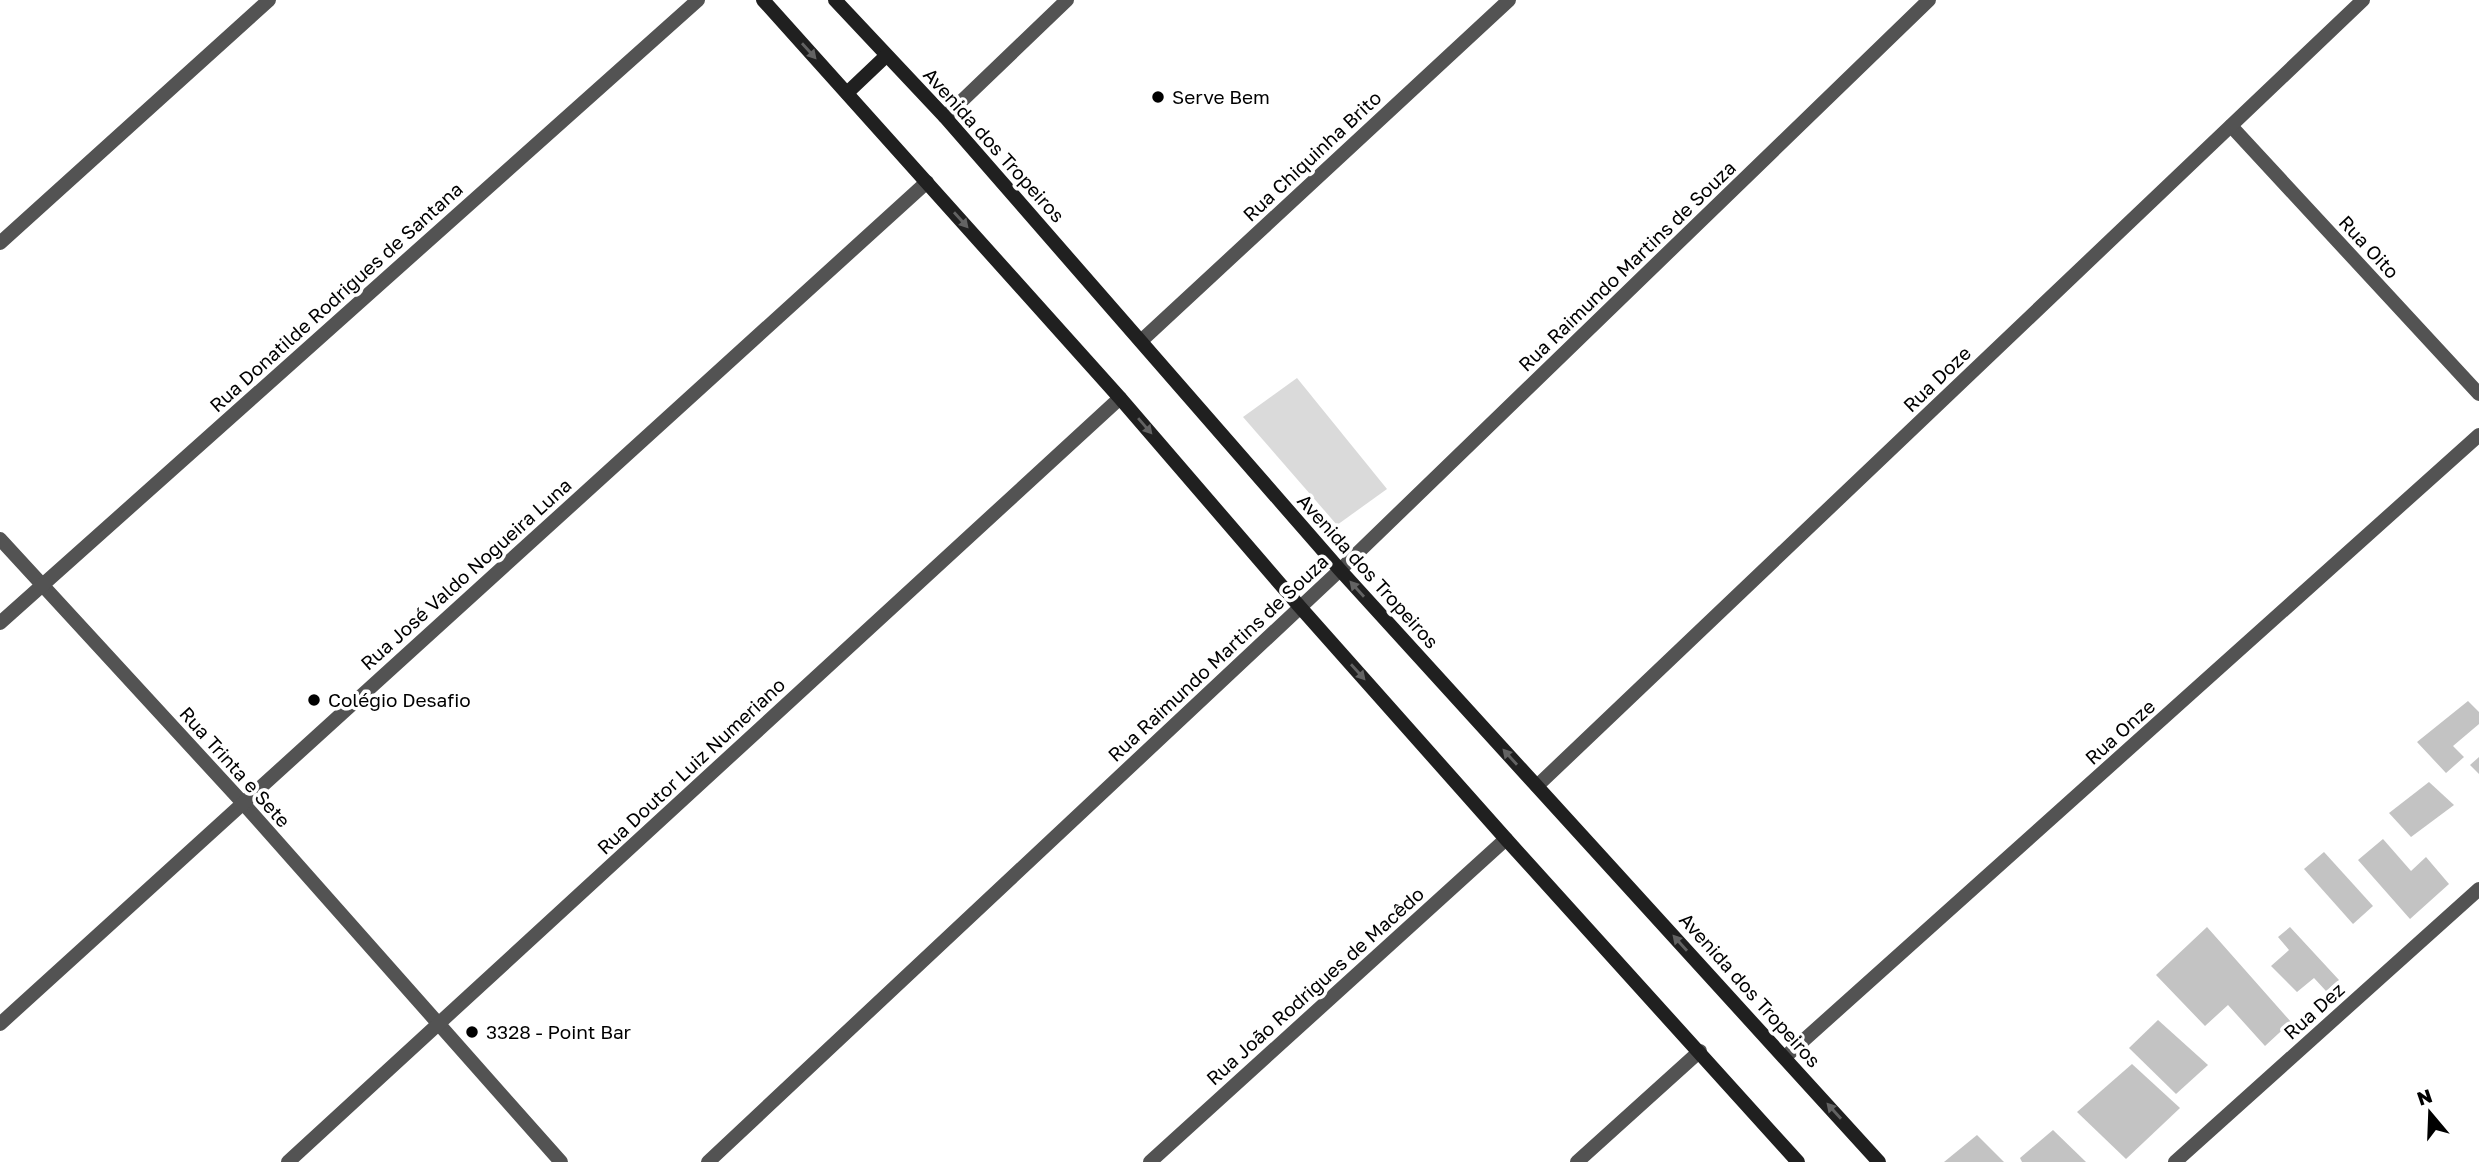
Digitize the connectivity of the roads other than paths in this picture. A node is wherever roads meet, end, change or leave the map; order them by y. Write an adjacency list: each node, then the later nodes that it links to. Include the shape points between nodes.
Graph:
1 (269, 0): 14 (street)
2 (698, 0): 21 (street, Rua Donatilde Rodrigues de Santana)
3 (763, 0): 10 (main road, one-way to 10)
4 (835, 0): 9 (main road, Avenida dos Tropeiros)
5 (1067, 0): 11 (street)
6 (1509, 0): 15 (street, Rua Chiquinha Brito)
7 (1929, 0): 20 (street, Rua Raimundo Martins de Souza)
8 (2363, 0): 12 (street, Rua Doze)
9 (886, 56): 10 (main road); 11 (main road, Avenida dos Tropeiros)
10 (847, 93): 13 (main road)
11 (945, 117): 15 (main road, Avenida dos Tropeiros)
12 (2231, 126): 16 (street, Rua Oito); 24 (street, Rua Doze)
13 (927, 182): 17 (main road, one-way to 17); 25 (street, Rua José Valdo Nogueira Luna)
14 (0, 243)
15 (1141, 341): 20 (main road, Avenida dos Tropeiros)
16 (2479, 394)
17 (1120, 398): 22 (main road, one-way to 22); 29 (street, Rua Doutor Luiz Numeriano)
18 (2479, 435): 31 (street, Rua Onze)
19 (0, 539): 21 (street, Rua Trinta e Sete)
20 (1340, 570): 22 (street, Rua Raimundo Martins de Souza); 24 (main road, Avenida dos Tropeiros, one-way to 20)
21 (42, 585): 23 (street, Rua Donatilde Rodrigues de Santana); 25 (street, Rua Trinta e Sete)
22 (1300, 607): 26 (main road, one-way to 26); 34 (street, Rua Raimundo Martins de Souza)
23 (0, 623)
24 (1537, 786): 31 (main road, Avenida dos Tropeiros, one-way to 24)
25 (242, 802): 28 (street, Rua José Valdo Nogueira Luna); 29 (street, Rua Trinta e Sete)
26 (1506, 839): 30 (main road); 35 (street, Rua João Rodrigues de Macêdo)
27 (2479, 889): 39 (street, Rua Dez)
28 (0, 1024)
29 (437, 1025): 32 (street, Rua Doutor Luiz Numeriano); 33 (street, Rua Trinta e Sete)
30 (1700, 1051): 36 (street); 37 (main road)
31 (1785, 1057): 38 (main road, Avenida dos Tropeiros, one-way to 31)
32 (288, 1162)
33 (561, 1162)
34 (708, 1162)
35 (1150, 1162)
36 (1577, 1162)
37 (1798, 1162)
38 (1879, 1162)
39 (2175, 1162)

